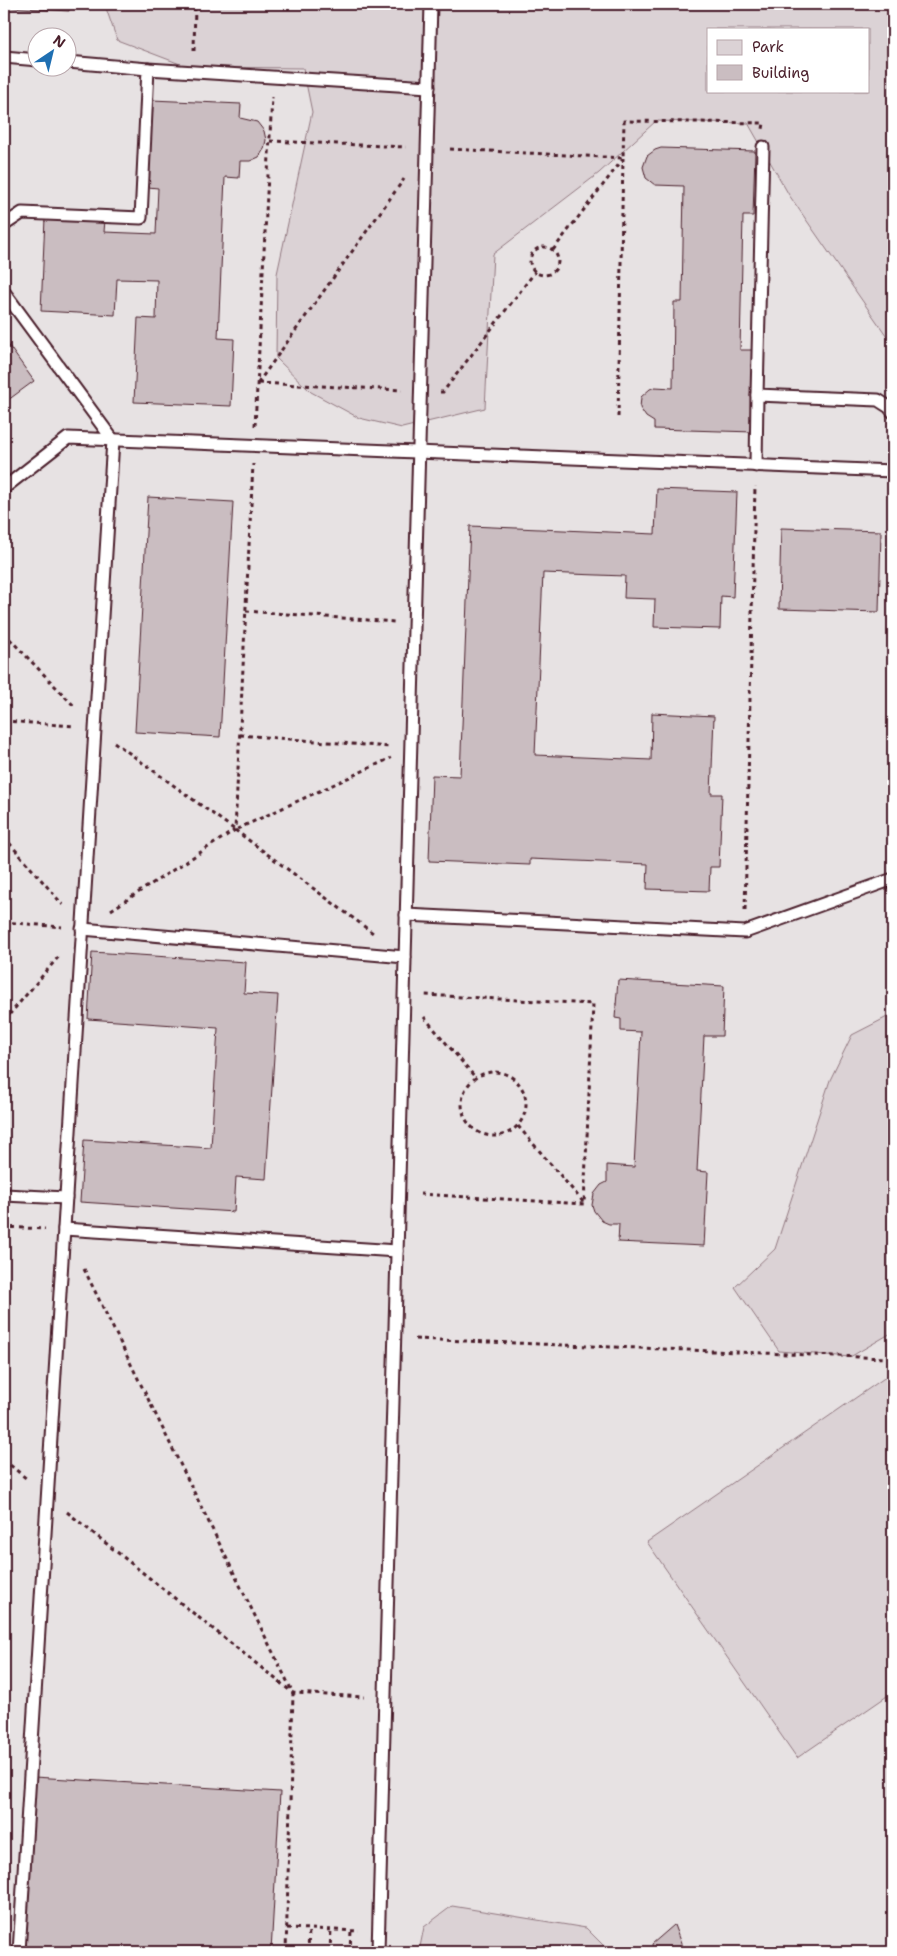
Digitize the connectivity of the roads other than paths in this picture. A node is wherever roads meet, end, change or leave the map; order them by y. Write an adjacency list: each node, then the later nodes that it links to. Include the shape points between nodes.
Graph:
1 (431, 4): 6 (lane)
2 (4, 57): 3 (lane)
3 (28, 59)
4 (78, 63): 5 (lane)
5 (148, 69): 6 (lane); 8 (lane, via 140,218 22,213)
6 (429, 87): 13 (lane)
7 (763, 147): 10 (lane)
8 (4, 225)
9 (4, 292): 12 (lane)
10 (757, 395): 11 (lane, via 878,400); 14 (lane)
11 (893, 412)
12 (113, 440): 13 (lane); 16 (lane, via 68,438); 19 (lane)
13 (419, 452): 14 (lane); 18 (lane)
14 (756, 466): 15 (lane)
15 (893, 471)
16 (4, 488)
17 (893, 879): 18 (lane, via 745,932)
18 (406, 915): 20 (lane)
19 (82, 928): 20 (lane); 22 (lane)
20 (405, 957): 24 (lane)
21 (4, 1195): 22 (lane)
22 (66, 1198): 23 (lane)
23 (64, 1229): 24 (lane); 25 (lane)
24 (397, 1251): 26 (lane)
25 (19, 1952)
26 (378, 1952)

